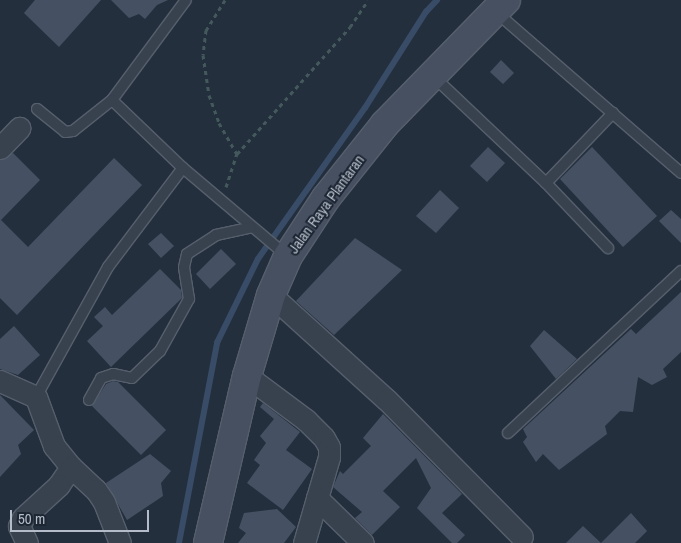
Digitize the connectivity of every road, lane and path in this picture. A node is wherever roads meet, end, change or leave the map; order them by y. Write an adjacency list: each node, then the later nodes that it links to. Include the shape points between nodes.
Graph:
1 (186, 0): 6 (lane)
2 (225, 0): 11 (path, via 206,30 202,55 209,95 219,123)
3 (368, 0): 11 (path, via 350,27)
4 (501, 6): 5 (main road, Jalan Raya Plantaran); 8 (lane)
5 (433, 76): 14 (lane); 18 (main road, Jalan Raya Plantaran, via 385,124)
6 (112, 100): 7 (lane, via 73,131 66,132); 12 (lane)
7 (37, 110)
8 (613, 113): 13 (lane); 14 (lane)
9 (19, 128): 10 (street)
10 (0, 148)
11 (237, 154): 15 (path)
12 (183, 168): 15 (lane); 23 (lane, via 108,267)
13 (681, 173)
14 (546, 183): 17 (lane)
15 (221, 202): 16 (lane)
16 (250, 228): 18 (lane); 24 (lane, via 216,235 187,254 184,267 189,299 160,351 132,378 113,374 101,378)
17 (608, 248)
18 (280, 251): 20 (main road, Jalan Raya Plantaran)
19 (681, 271): 25 (lane)
20 (271, 295): 21 (main road, Jalan Raya Plantaran); 28 (street, via 387,400)
21 (247, 376): 27 (street, via 324,438 329,457); 31 (main road, Jalan Raya Plantaran)
22 (0, 381): 23 (street)
23 (36, 397): 26 (street, via 54,446)
24 (89, 400)
25 (508, 433)
26 (71, 467): 29 (street, via 59,485 22,518 19,526); 30 (street, via 104,502)
27 (317, 498): 32 (street); 33 (street)
28 (522, 537)
29 (27, 543)
30 (120, 543)
31 (208, 543)
32 (304, 543)
33 (364, 543)

